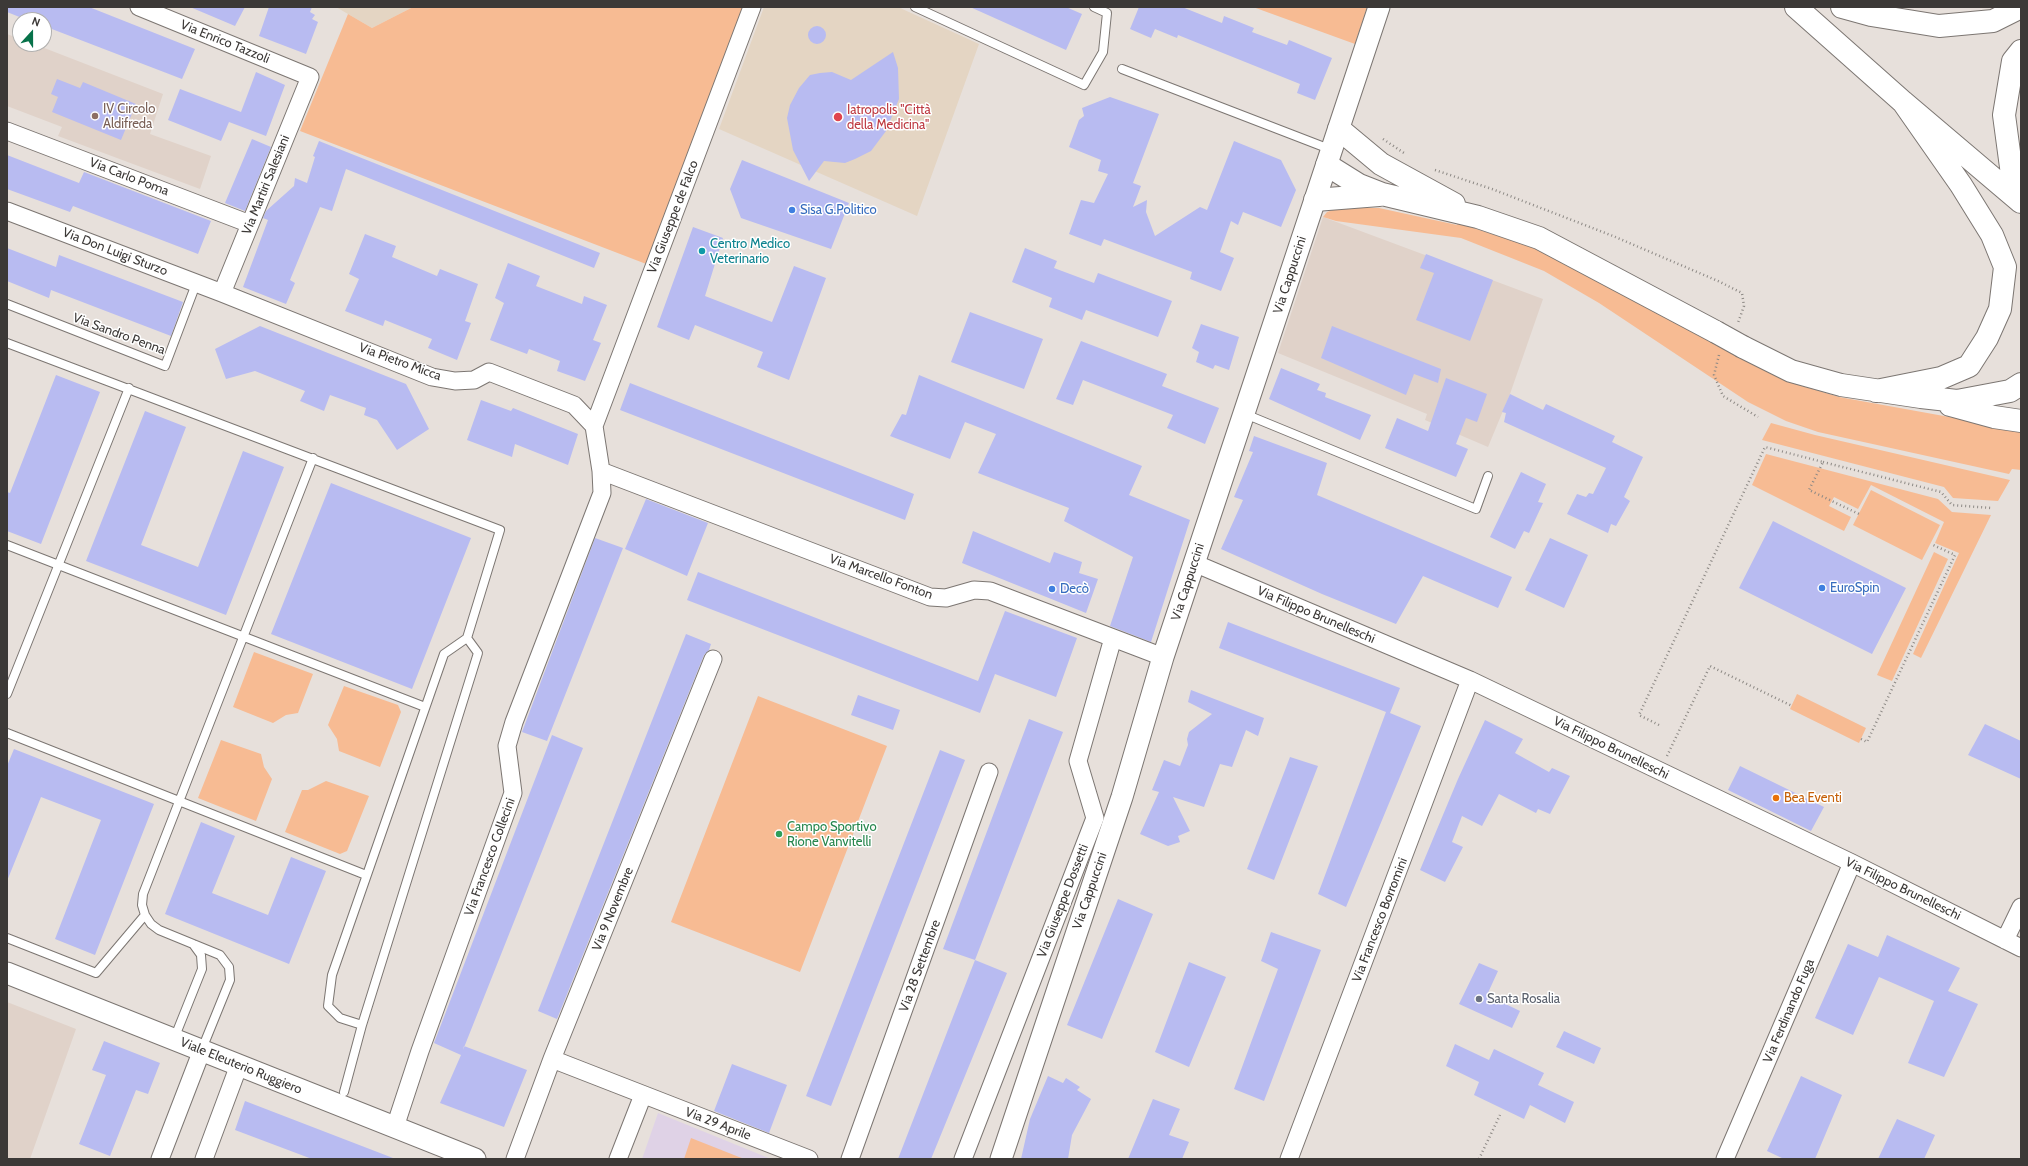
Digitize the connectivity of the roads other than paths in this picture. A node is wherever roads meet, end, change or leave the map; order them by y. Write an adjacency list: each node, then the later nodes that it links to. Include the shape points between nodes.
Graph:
1 (139, 7): 11 (street, Via Enrico Tazzoli)
2 (752, 7): 32 (street, Via Giuseppe de Falco)
3 (915, 7): 4 (lane, via 1084,85 1103,52 1107,13)
4 (1094, 7)
5 (1379, 7): 13 (street, Via Cappuccini)
6 (1796, 7): 12 (highway)
7 (1842, 7): 8 (highway, via 1871,15 1939,26 1993,21)
8 (2021, 7)
9 (2021, 51): 17 (highway, via 2013,61 2004,115)
10 (1122, 69): 15 (lane)
11 (310, 77): 21 (street, Via Martiri Salesiani)
12 (1903, 102): 17 (highway); 28 (highway, via 1961,185 1992,235 2005,267 2000,309 1987,338 1969,366 1941,378)
13 (1339, 129): 15 (street, Via Cappuccini); 20 (highway, via 1381,164)
14 (7, 131): 21 (street, Via Carlo Poma)
15 (1329, 157): 16 (highway, via 1359,185); 18 (street, Via Cappuccini)
16 (1382, 194): 18 (highway); 20 (highway)
17 (2018, 199)
18 (1315, 200): 30 (street, Via Cappuccini)
19 (7, 211): 22 (street, Via Don Luigi Sturzo)
20 (1478, 217): 28 (highway, bridge, via 1539,238 1791,371 1840,385)
21 (250, 224): 23 (street, Via Martiri Salesiani)
22 (196, 284): 23 (street, Via Don Luigi Sturzo); 24 (lane, Via Sandro Penna, via 165,366)
23 (222, 293): 32 (street, Via Pietro Micca, via 432,377 455,381 474,380 489,372 574,405)
24 (7, 304)
25 (7, 343): 27 (lane)
26 (2021, 384): 29 (highway, via 2010,391 1957,401)
27 (129, 388): 33 (lane); 38 (lane)
28 (1876, 391): 29 (highway)
29 (1921, 397): 31 (highway, via 1994,417)
30 (1244, 414): 35 (lane, via 1476,509); 37 (street, Via Cappuccini)
31 (2021, 421)
32 (594, 426): 34 (street, Via Francesco Collecini)
33 (313, 458): 39 (lane); 40 (lane, via 500,530)
34 (601, 471): 41 (street, Via Marcello Fonton, via 930,597 946,598 974,590 990,591); 66 (street, Via Francesco Collecini, via 602,493 507,746 513,793 420,1050)
35 (1488, 476)
36 (7, 546): 38 (lane)
37 (1194, 563): 42 (street, Via Cappuccini); 44 (street, Via Filippo Brunelleschi)
38 (58, 565): 39 (lane); 45 (lane)
39 (243, 637): 46 (lane); 49 (lane)
40 (467, 638): 46 (lane, via 444,654); 59 (lane, via 478,653)
41 (1113, 638): 42 (street, Via Marcello Fonton); 75 (street, Via Giuseppe Dossetti, via 1078,761 1095,818)
42 (1163, 657): 76 (street, Via Cappuccini, via 1122,797)
43 (712, 659): 62 (street, Via 9 Novembre)
44 (1470, 680): 50 (street, Via Filippo Brunelleschi); 77 (street, Via Francesco Borromini)
45 (7, 694)
46 (425, 707): 51 (lane)
47 (7, 733): 49 (lane)
48 (989, 772): 74 (street, Via 28 Settembre)
49 (179, 801): 51 (lane); 53 (lane, via 143,894)
50 (1852, 863): 56 (street, Via Filippo Brunelleschi); 78 (street, Via Ferdinando Fuga)
51 (366, 875): 59 (lane, via 332,975 328,1006 340,1018)
52 (2021, 907): 56 (street)
53 (145, 915): 54 (lane, via 96,973); 55 (lane, via 151,924 160,930)
54 (7, 938)
55 (185, 940): 60 (lane, via 197,948 201,955 202,969); 61 (lane, via 220,955 226,960 231,974)
56 (2005, 940): 57 (street, Via Filippo Brunelleschi)
57 (2021, 948)
58 (7, 973): 60 (street, Viale Eleuterio Ruggiero)
59 (362, 1025): 64 (lane)
60 (174, 1039): 61 (street, Viale Eleuterio Ruggiero)
61 (202, 1050): 63 (street, Viale Eleuterio Ruggiero); 68 (street)
62 (552, 1059): 65 (street, Via 29 Aprile); 71 (street, Via 9 Novembre)
63 (239, 1065): 66 (street, Viale Eleuterio Ruggiero); 69 (street)
64 (344, 1092)
65 (644, 1095): 67 (street, Via 29 Aprile); 72 (street)
66 (395, 1127): 70 (street, Viale Eleuterio Ruggiero)
67 (780, 1154): 73 (street)
68 (160, 1159)
69 (204, 1159)
70 (475, 1159)
71 (515, 1159)
72 (618, 1159)
73 (810, 1159)
74 (850, 1159)
75 (963, 1159)
76 (1001, 1159)
77 (1289, 1159)
78 (1725, 1159)

